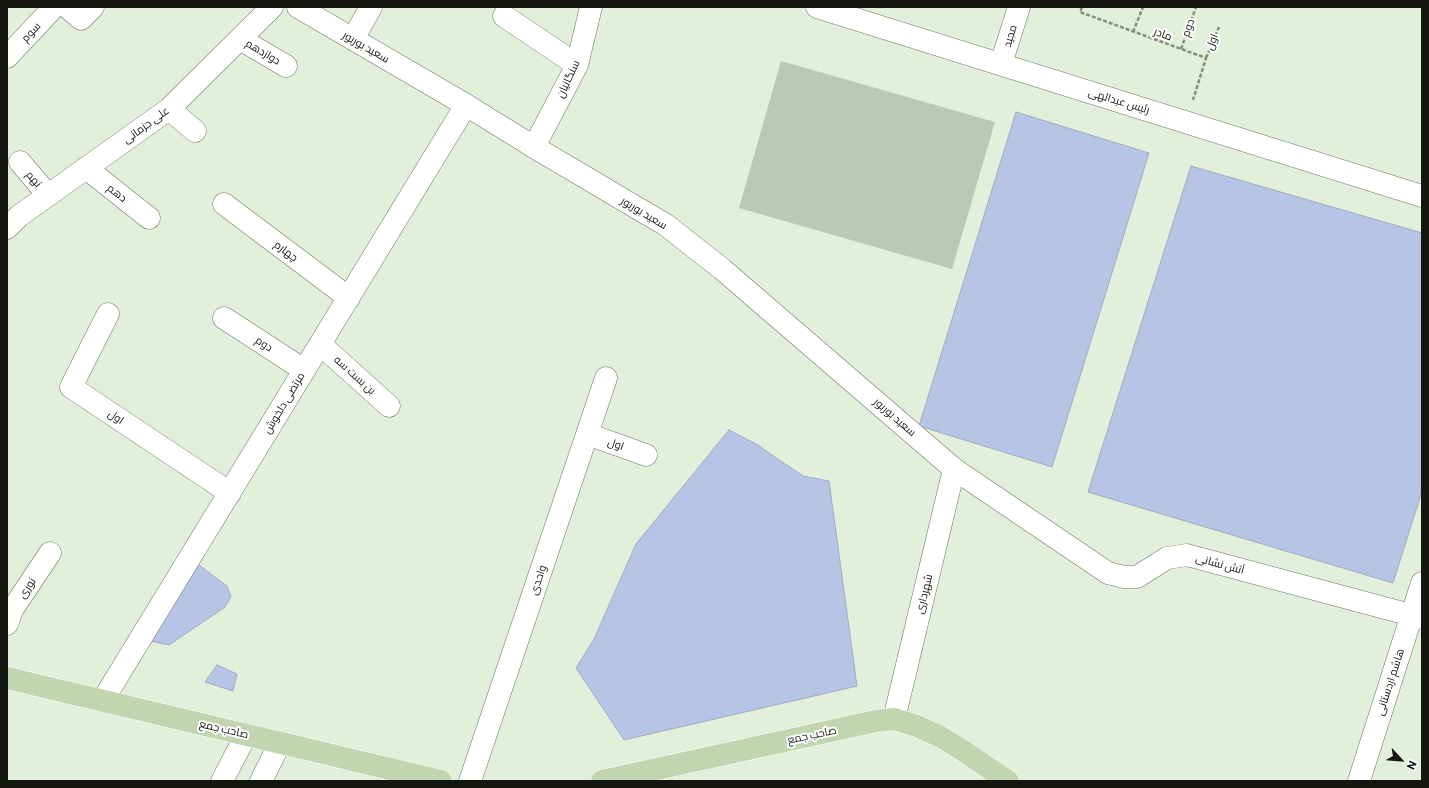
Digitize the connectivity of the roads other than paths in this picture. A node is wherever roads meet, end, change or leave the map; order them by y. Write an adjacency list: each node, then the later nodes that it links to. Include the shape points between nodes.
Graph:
1 (54, 7): 13 (street, سوم)
2 (67, 7): 3 (street, via 81,19)
3 (93, 7)
4 (272, 7): 11 (street, علی جزمانی)
5 (298, 7): 12 (street, سعید بوربور)
6 (371, 7): 12 (street)
7 (591, 7): 15 (street, سنگانیان)
8 (1019, 7): 14 (street, مجید)
9 (821, 8): 14 (street, رئیس عبدالهی)
10 (504, 16): 15 (street)
11 (240, 39): 16 (street, دوازدهم); 18 (street, علی جزمانی)
12 (352, 39): 17 (street, سعید بوربور)
13 (7, 57)
14 (1001, 64): 24 (street, رئیس عبدالهی)
15 (577, 65): 20 (street, سنگانیان)
16 (286, 66)
17 (466, 105): 20 (street, سعید بوربور); 28 (street, مرتضی دلخوش)
18 (169, 109): 19 (street); 22 (street, علی جزمانی)
19 (194, 130)
20 (534, 147): 37 (street, سعید بوربور, via 666,225 722,269)
21 (20, 162): 23 (street, نهم)
22 (86, 168): 23 (street, علی جزمانی); 27 (street, دهم)
23 (48, 195): 26 (street, علی جزمانی)
24 (1422, 196)
25 (224, 204): 28 (street, چهارم)
26 (11, 216)
27 (149, 218)
28 (349, 298): 31 (street, مرتضی دلخوش)
29 (108, 314): 38 (street, اول, via 71,387)
30 (224, 318): 32 (street, دوم)
31 (320, 344): 32 (street, مرتضی دلخوش); 34 (street, بن بست سه)
32 (304, 370): 38 (street, مرتضی دلخوش)
33 (606, 378): 35 (street, واحدی)
34 (389, 406)
35 (587, 434): 36 (street, اول); 51 (street, واحدی)
36 (646, 455)
37 (954, 469): 41 (street, آتش نشانی, via 1108,573 1138,577 1167,558 1187,556); 45 (street, شهرداری)
38 (230, 493): 44 (street, مرتضی دلخوش)
39 (50, 553): 42 (street, نوری, via 12,610)
40 (1422, 584): 41 (street, هاشم اردستانی)
41 (1417, 617): 54 (street, هاشم اردستانی)
42 (7, 624)
43 (7, 678): 44 (main road, صاحب جمع)
44 (103, 700): 46 (main road, صاحب جمع)
45 (894, 719): 52 (main road, صاحب جمع); 53 (main road, صاحب جمع, via 941,737)
46 (246, 735): 47 (main road, صاحب جمع); 48 (street)
47 (280, 743): 49 (street); 50 (main road, صاحب جمع)
48 (222, 781)
49 (261, 781)
50 (441, 781)
51 (470, 781)
52 (602, 781)
53 (1008, 781)
54 (1359, 781)

